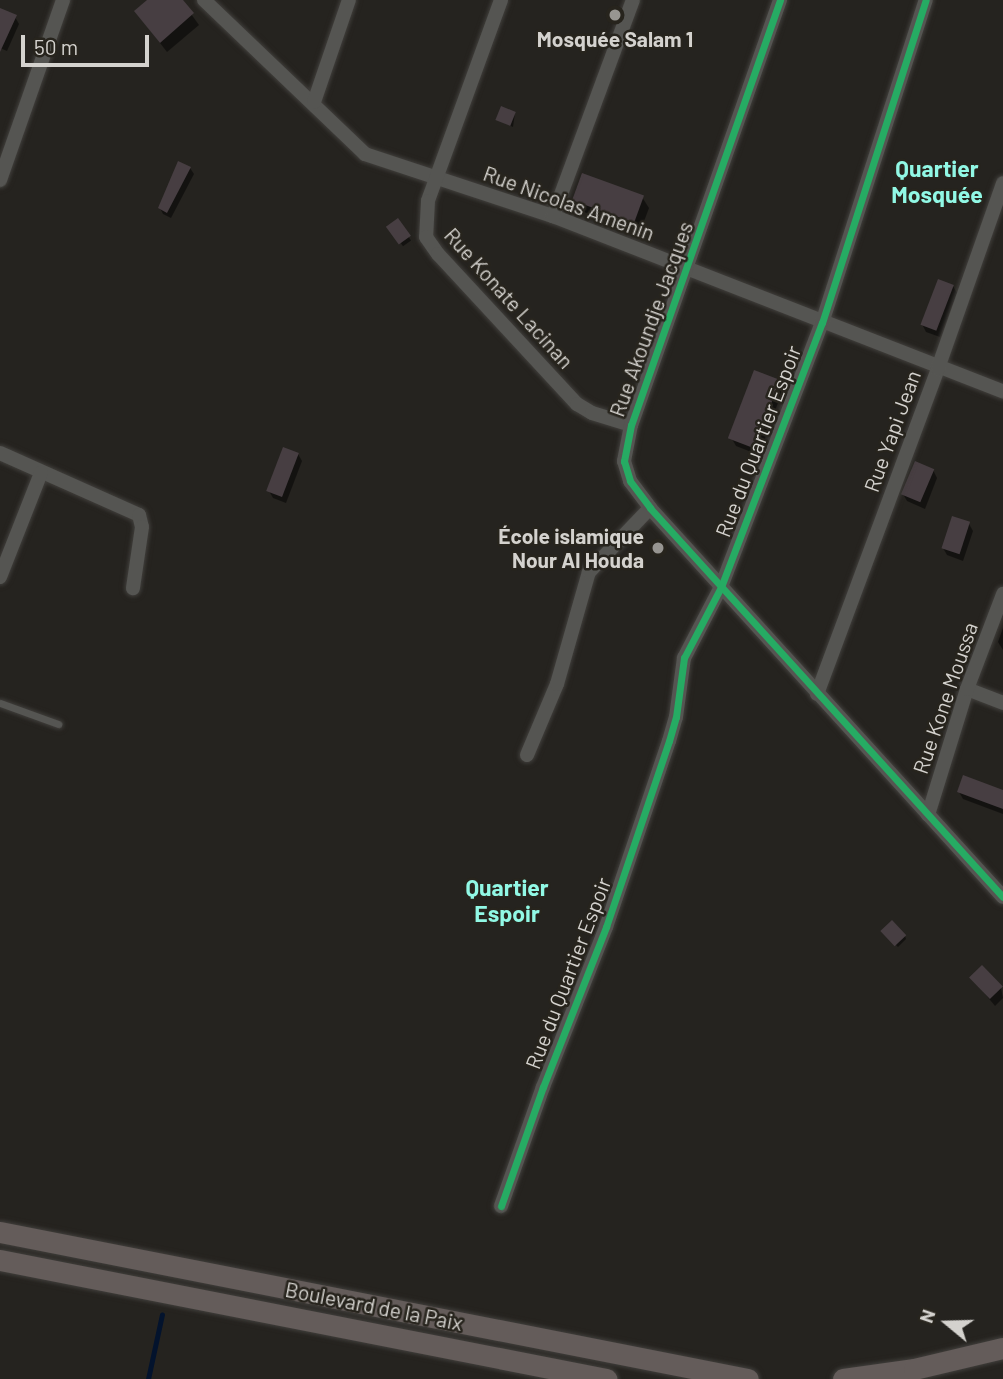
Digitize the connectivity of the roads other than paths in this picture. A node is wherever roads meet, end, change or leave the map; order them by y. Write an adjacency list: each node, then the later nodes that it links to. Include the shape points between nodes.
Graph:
1 (63, 0): 10 (street)
2 (204, 0): 8 (street, Rue Nicolas Amenin)
3 (349, 0): 8 (street)
4 (501, 0): 9 (street, Rue Konate Lacinan)
5 (633, 0): 12 (street)
6 (780, 0): 13 (street, Rue Akoundje Jacques)
7 (926, 0): 14 (street, Rue du Quartier Espoir)
8 (314, 102): 9 (street, Rue Nicolas Amenin, via 365,154)
9 (438, 178): 12 (street, Rue Nicolas Amenin); 17 (street, Rue Konate Lacinan, via 425,220 426,237 438,254 578,404)
10 (0, 180)
11 (1003, 183): 15 (street, Rue Yapi Jean)
12 (553, 216): 13 (street, Rue Nicolas Amenin)
13 (688, 270): 14 (street, Rue Nicolas Amenin); 17 (street, Rue Akoundje Jacques)
14 (822, 323): 15 (street, Rue Nicolas Amenin); 22 (street, Rue du Quartier Espoir)
15 (938, 368): 16 (street, Rue Nicolas Amenin); 26 (street, Rue Yapi Jean)
16 (1003, 391)
17 (631, 425): 20 (street, Rue Akoundje Jacques, via 624,461 631,481)
18 (0, 453): 19 (street)
19 (41, 473): 21 (street); 23 (street, via 139,515 142,527)
20 (650, 508): 22 (street, Rue Akoundje Jacques); 30 (street, via 589,572 557,684)
21 (0, 577)
22 (721, 587): 26 (street, Rue Akoundje Jacques); 33 (street, Rue du Quartier Espoir, via 684,658 676,717 661,764 606,927)
23 (133, 588)
24 (1003, 594): 25 (street, Rue Kone Moussa)
25 (967, 689): 27 (street); 31 (street, Rue Kone Moussa)
26 (817, 694): 31 (street, Rue Akoundje Jacques)
27 (1003, 702)
28 (0, 703): 29 (lane)
29 (58, 724)
30 (527, 755)
31 (928, 815): 32 (street, Rue Akoundje Jacques)
32 (1003, 897)
33 (501, 1206)
34 (0, 1232): 38 (main road, Boulevard de la Paix)
35 (0, 1259): 37 (main road, Boulevard de la Paix)
36 (1003, 1349): 39 (main road)
37 (607, 1379)
38 (748, 1379)
39 (843, 1379)

